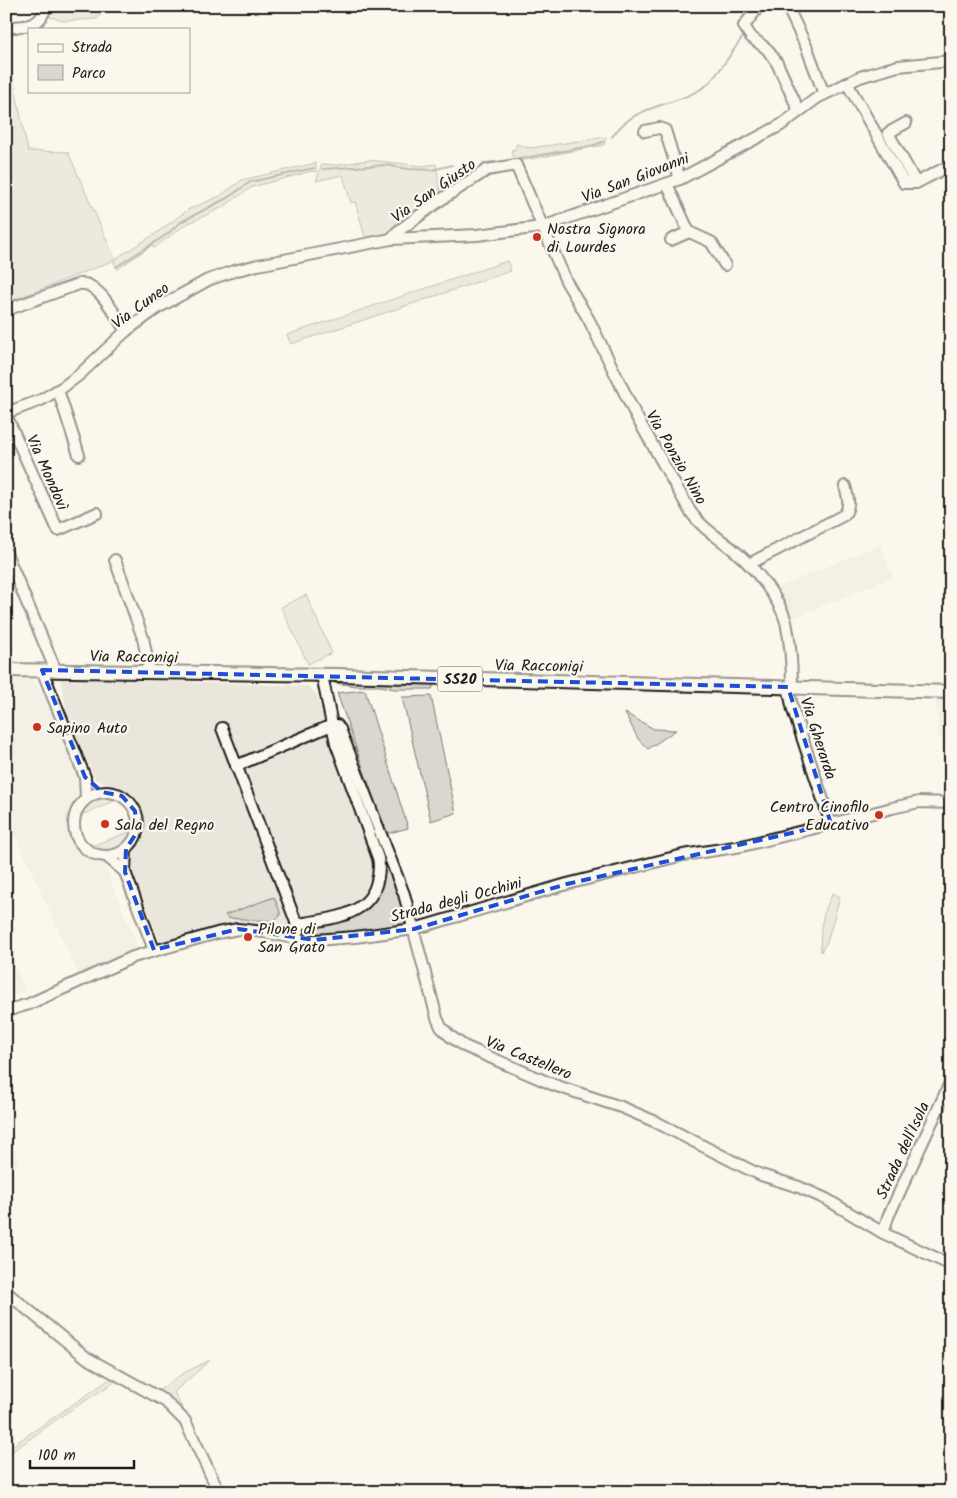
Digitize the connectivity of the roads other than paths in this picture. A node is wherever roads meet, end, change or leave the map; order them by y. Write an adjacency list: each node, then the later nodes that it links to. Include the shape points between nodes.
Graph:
1 (46, 6): 4 (street, via 40,21 35,24)
2 (759, 6): 8 (street, via 744,26 777,63)
3 (787, 6): 7 (street)
4 (6, 28)
5 (951, 61): 6 (street, Via San Giovanni, via 898,66)
6 (847, 82): 7 (street, Via San Giovanni); 13 (street, via 904,182)
7 (824, 94): 8 (street, Via San Giovanni)
8 (799, 111): 12 (street, Via San Giovanni, via 781,125)
9 (906, 123): 13 (street, via 888,133)
10 (645, 130): 12 (street, via 665,130)
11 (951, 164): 13 (street)
12 (680, 179): 14 (street, Via San Giovanni)
13 (916, 183)
14 (667, 184): 15 (street, Via San Giovanni); 16 (street)
15 (542, 227): 17 (street, Via San Giovanni, via 477,235); 17 (street, Via San Giusto, via 516,166 486,170); 30 (street, Via Ponzio Nino, via 566,281 635,414 690,511 700,525)
16 (689, 232): 18 (street); 20 (street, via 712,242)
17 (391, 238): 19 (street, Via San Giovanni)
18 (671, 240)
19 (308, 256): 22 (street, Via Cuneo, via 258,265 208,280 159,307)
20 (725, 265)
21 (6, 310): 22 (street, via 88,283 97,289)
22 (126, 331): 23 (street, Via Cuneo)
23 (58, 390): 24 (street, Via Cuneo); 25 (street)
24 (6, 414): 27 (street, Via Mondovì, via 58,530)
25 (79, 455)
26 (845, 486): 30 (street, via 849,503 844,515)
27 (97, 513)
28 (6, 553): 33 (street)
29 (116, 560): 34 (street)
30 (749, 564): 36 (street, Via Ponzio Nino, via 776,600 786,620 790,641)
31 (6, 670): 32 (main road, Via Racconigi / SS20)
32 (42, 670): 33 (main road, Via Racconigi / SS20); 41 (street)
33 (56, 671): 34 (main road, Via Racconigi / SS20)
34 (150, 673): 35 (main road, Via Racconigi / SS20)
35 (322, 675): 36 (main road, Via Racconigi / SS20); 38 (street, Via Castellero)
36 (790, 687): 37 (main road, Via Racconigi / SS20); 45 (street, Via Gherarda, via 793,710)
37 (951, 692)
38 (332, 725): 40 (street); 49 (street, via 380,866 369,899 355,910 331,919); 50 (street, Via Castellero, via 337,725 344,737 383,835)
39 (222, 728): 40 (street)
40 (236, 766): 49 (street)
41 (85, 777): 42 (street); 43 (street)
42 (102, 792): 43 (street); 46 (street, via 122,796 136,812 137,832)
43 (86, 798): 47 (street, via 75,812 77,839 89,852)
44 (951, 803): 45 (street, via 919,802)
45 (831, 824): 50 (street, Strada degli Occhini, via 567,884)
46 (126, 849): 47 (street); 48 (street)
47 (106, 856): 48 (street)
48 (125, 872): 52 (street)
49 (296, 924): 51 (street)
50 (414, 929): 51 (street, Strada degli Occhini); 55 (street, Via Castellero, via 437,1018 441,1027 457,1041 554,1084 656,1122 746,1168 826,1199)
51 (303, 940): 52 (street, Strada degli Occhini, via 238,930)
52 (154, 950): 53 (street, Strada degli Occhini)
53 (6, 1011)
54 (951, 1081): 55 (street, Strada dell'Isola)
55 (883, 1233): 56 (street, Via Castellero)
56 (951, 1265)
57 (6, 1292): 58 (street, via 87,1358 165,1401 185,1421)
58 (219, 1492)

